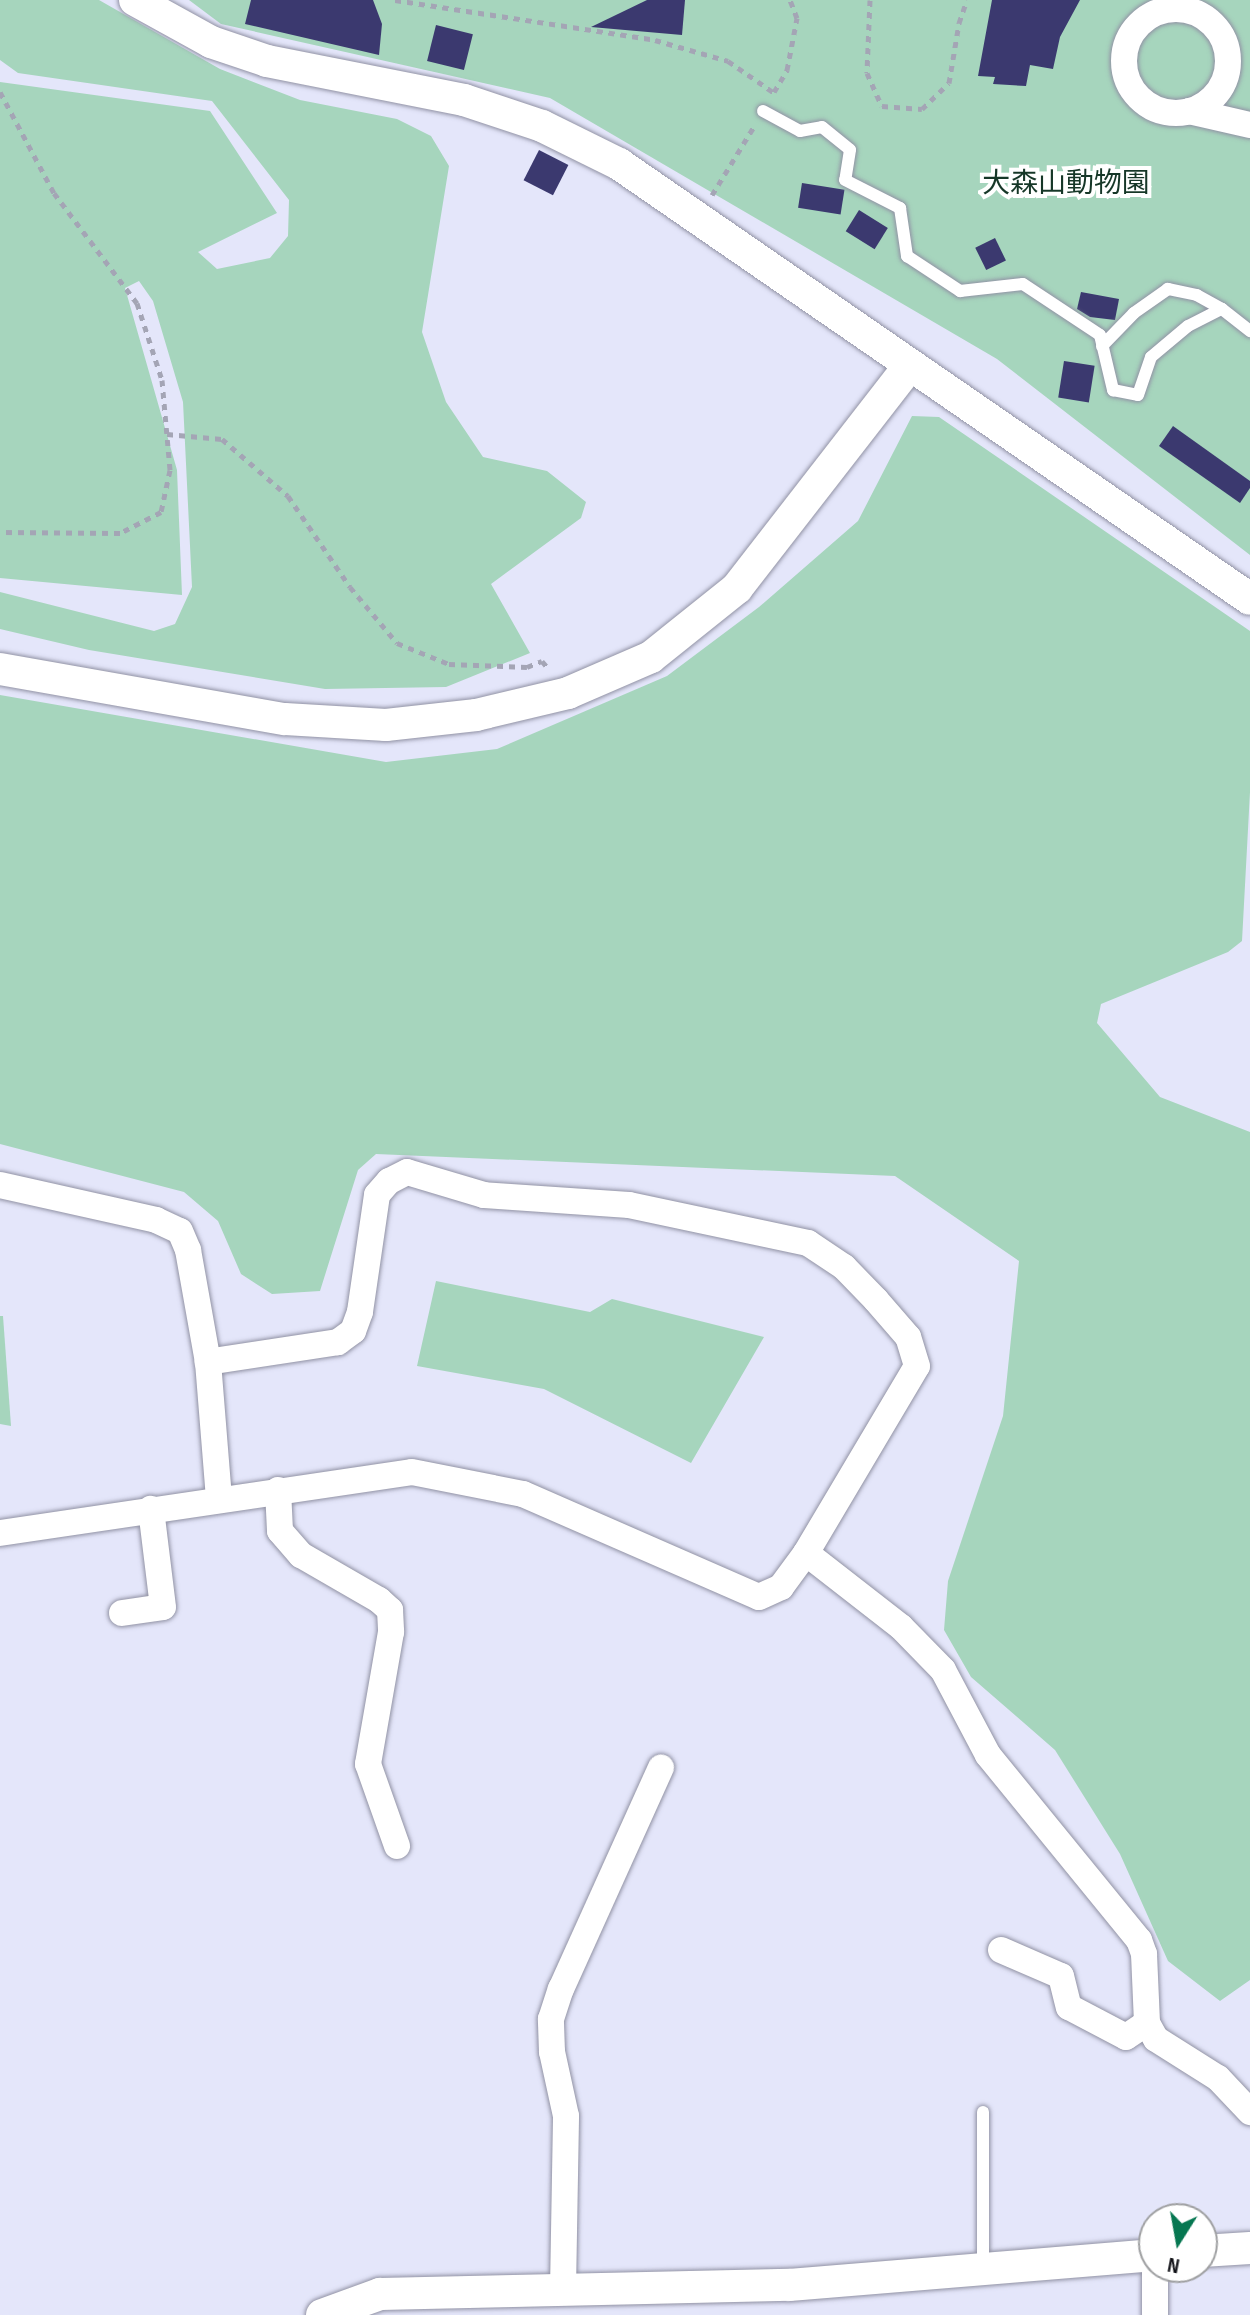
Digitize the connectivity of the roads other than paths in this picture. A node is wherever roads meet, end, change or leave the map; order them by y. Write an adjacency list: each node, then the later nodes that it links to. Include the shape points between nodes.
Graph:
1 (135, 0): 10 (street, via 211,42 267,61 464,100 542,126 619,164 699,216)
2 (1221, 33): 3 (street); 5 (street, via 1229,66 1224,82 1215,96); 5 (street, via 1195,12 1162,10 1133,31 1126,47 1128,81 1138,96 1169,113)
3 (1250, 71)
4 (763, 111): 9 (lane, via 800,131 822,127 850,150 845,180 900,208 907,256 960,291 1023,284 1100,335)
5 (1189, 111): 6 (street)
6 (1250, 125)
7 (1222, 309): 8 (lane); 9 (lane, via 1197,295 1168,289 1134,313); 9 (lane, via 1188,326 1151,357 1138,395 1113,390)
8 (1250, 331)
9 (1102, 346)
10 (909, 366): 11 (street); 12 (street, via 737,588 651,657 568,693 476,715 386,725 285,719)
11 (1250, 599)
12 (0, 669)
13 (0, 1185): 14 (street, via 156,1220 180,1231)
14 (208, 1362): 16 (street); 19 (street, via 338,1342 353,1331 377,1195 407,1172 484,1195 629,1205 808,1243 844,1267 876,1300 908,1337 917,1366)
15 (278, 1490): 16 (street); 19 (street, via 412,1472 523,1494 759,1597 781,1587); 22 (street, via 280,1531 301,1555 390,1610 391,1632 368,1764)
16 (219, 1498): 17 (street)
17 (151, 1509): 18 (street); 20 (street, via 163,1607)
18 (0, 1533)
19 (806, 1553): 24 (street, via 901,1627 943,1670 988,1755 1139,1940)
20 (122, 1613)
21 (661, 1768): 32 (street, via 551,2019 552,2052 566,2116)
22 (397, 1846)
23 (1001, 1950): 24 (street, via 1061,1976 1069,2007 1126,2037)
24 (1147, 2023): 26 (street, via 1156,2039 1218,2078)
25 (983, 2112): 30 (lane)
26 (1250, 2112)
27 (1250, 2248): 28 (street)
28 (1218, 2250)
29 (1138, 2256): 30 (street)
30 (983, 2271): 32 (street, via 790,2285)
31 (1155, 2283): 34 (street)
32 (563, 2290): 33 (street, via 380,2294)
33 (322, 2315)
34 (1155, 2315)

